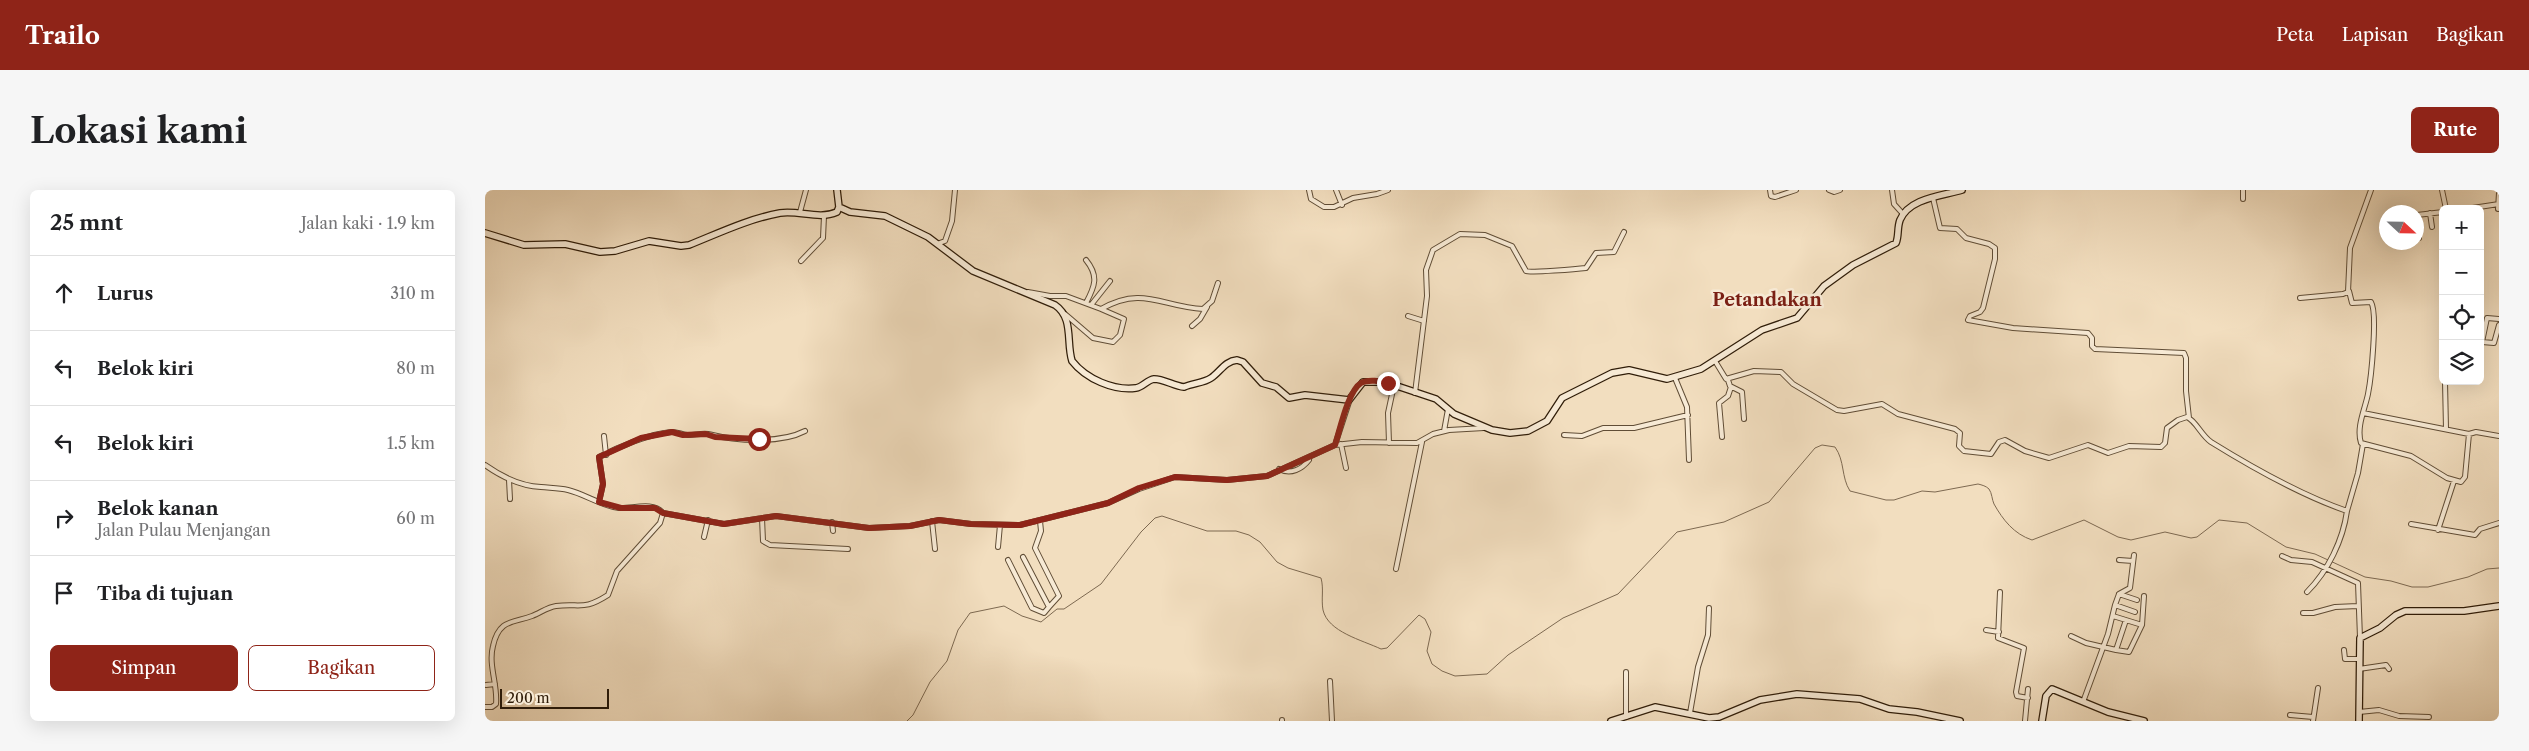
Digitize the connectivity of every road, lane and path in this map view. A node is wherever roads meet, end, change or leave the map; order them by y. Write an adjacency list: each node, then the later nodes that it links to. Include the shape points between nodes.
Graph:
1 (806, 190): 26 (street)
2 (837, 190): 24 (street)
3 (955, 190): 35 (street, via 949,231 945,241)
4 (1309, 190): 20 (street, via 1311,198 1324,207)
5 (1336, 190): 20 (street)
6 (1388, 190): 20 (street, via 1353,198)
7 (1770, 190): 8 (street, via 1771,196 1775,197)
8 (1796, 190)
9 (1829, 190): 10 (street)
10 (1840, 190)
11 (1892, 190): 29 (street, via 1894,204)
12 (1935, 190): 18 (street)
13 (1962, 190): 18 (street)
14 (2243, 190): 19 (street)
15 (2371, 190): 41 (street, via 2350,250)
16 (2443, 190): 22 (street)
17 (2499, 193): 21 (street)
18 (1935, 198): 29 (street, via 1913,206); 63 (street, via 1940,228 1957,229 1967,238 1995,248 1985,304 1968,320 2013,328 2088,333 2095,348 2184,353)
19 (2243, 199)
20 (1342, 204)
21 (2499, 204): 23 (street); 25 (street)
22 (2445, 205)
23 (2484, 206)
24 (839, 207): 31 (street, via 837,212); 35 (street, via 850,212 885,216)
25 (2499, 210)
26 (800, 212): 31 (street); 34 (street, via 746,222 689,245 649,242 609,252 565,244 523,245)
27 (2439, 212): 28 (street)
28 (2430, 213): 30 (street); 32 (street)
29 (1903, 214): 52 (street, via 1897,240 1892,246 1853,265 1828,283 1797,318 1762,330)
30 (2424, 214)
31 (824, 216): 37 (street, via 823,238)
32 (2432, 227)
33 (1623, 232): 49 (street, via 1614,252 1596,253 1586,268 1543,270 1533,274 1526,271 1510,244 1477,234 1456,235 1429,256)
34 (485, 233)
35 (937, 244): 40 (street, via 973,271)
36 (1086, 260): 43 (street, via 1095,274)
37 (801, 261)
38 (1109, 281): 43 (street)
39 (1218, 283): 44 (street)
40 (1023, 291): 43 (street, via 1063,295); 46 (street, via 1049,302)
41 (2349, 291): 42 (street); 61 (street, via 2351,302 2371,302 2375,317 2369,390)
42 (2300, 298)
43 (1088, 304): 45 (street)
44 (1207, 307): 45 (street, via 1187,308 1139,296 1122,299); 51 (street)
45 (1101, 309): 46 (street, via 1123,317 1116,341 1109,343 1093,338)
46 (1064, 313): 59 (street, via 1073,361 1104,383 1136,388 1156,379 1184,387 1209,379 1225,365 1237,360 1262,383 1276,387 1287,398 1305,395)
47 (1408, 316): 49 (street)
48 (2499, 319): 50 (street, via 2487,318 2482,342 2494,343)
49 (1423, 321): 58 (street)
50 (2499, 325)
51 (1192, 326)
52 (1715, 361): 53 (street, via 1696,372); 54 (street)
53 (1675, 378): 62 (street); 65 (street, via 1629,370 1612,373 1562,398 1547,420 1534,429 1510,433)
54 (1727, 380): 57 (street); 63 (street, via 1754,371 1781,372 1793,384 1837,410 1882,404 1898,414 1955,429 1960,434 1958,443 1961,450 1989,454 2005,440 2025,451 2049,458 2088,445 2108,453 2129,446 2161,447 2170,424)
55 (1394, 385): 58 (street); 59 (street, via 1379,381 1363,382); 75 (street, via 1388,413)
56 (2445, 385): 66 (street)
57 (1731, 387): 64 (street, via 1742,392); 73 (street, via 1719,403)
58 (1415, 393): 60 (street, via 1438,400)
59 (1350, 399): 78 (street)
60 (1448, 409): 65 (street); 68 (street)
61 (2363, 413): 66 (street); 77 (street, via 2360,441)
62 (1688, 415): 70 (street, via 1634,428 1603,428 1582,436); 80 (street)
63 (2189, 418): 87 (street, via 2213,443 2288,484)
64 (1744, 419)
65 (1486, 428): 68 (street)
66 (2446, 429): 69 (street)
67 (805, 431): 79 (street, via 789,438 767,440 672,432 641,438)
68 (1444, 431): 74 (street)
69 (2469, 434): 72 (street); 84 (street, via 2464,480)
70 (1564, 435)
71 (604, 436): 79 (street)
72 (2499, 436)
73 (1722, 437)
74 (1422, 442): 75 (street); 109 (street)
75 (1389, 443): 76 (street)
76 (1341, 444): 78 (street); 82 (street)
77 (2363, 444): 84 (street, via 2416,458); 87 (street)
78 (1335, 445): 92 (street, via 1267,476 1227,480 1175,477 1139,488 1108,503)
79 (606, 455): 86 (street, via 599,458 603,481)
80 (1689, 460)
81 (485, 465): 83 (street)
82 (1346, 468)
83 (509, 480): 85 (street); 86 (street, via 569,490)
84 (2454, 481): 98 (street)
85 (510, 499)
86 (599, 502): 88 (street, via 621,508 655,508)
87 (2347, 511): 110 (street, via 2342,535)
88 (663, 513): 90 (street); 138 (street, via 660,523 615,574 608,595 585,606 554,606 505,624 492,650)
89 (762, 518): 90 (street, via 728,524); 93 (street); 101 (street, via 763,541 770,545)
90 (708, 520): 99 (street)
91 (932, 521): 93 (street, via 874,528); 96 (street); 102 (street)
92 (1040, 521): 96 (street); 119 (street, via 1041,531 1035,548 1059,596)
93 (832, 522): 97 (street)
94 (2411, 524): 98 (street)
95 (2499, 524): 98 (street, via 2479,529 2475,536)
96 (1000, 525): 100 (street)
97 (833, 530)
98 (2438, 530)
99 (704, 537)
100 (998, 547)
101 (848, 549)
102 (935, 549)
103 (1023, 556): 119 (street)
104 (2134, 556): 108 (street)
105 (2282, 556): 110 (street)
106 (1008, 560): 119 (street, via 1032,608 1044,613)
107 (2119, 560): 108 (street)
108 (2133, 562): 113 (street, via 2130,588)
109 (1396, 569)
110 (2325, 569): 112 (street); 117 (street, via 2358,583)
111 (2000, 592): 127 (street)
112 (2307, 592)
113 (2119, 594): 115 (street); 116 (street)
114 (2144, 596): 125 (street)
115 (2137, 600)
116 (2115, 606): 121 (street); 123 (street)
117 (2359, 606): 122 (street, via 2335,606); 129 (street)
118 (2499, 606): 129 (street, via 2464,611 2405,611)
119 (1049, 607)
120 (1709, 608): 146 (street, via 1709,635 1698,667)
121 (2135, 612)
122 (2303, 613)
123 (2113, 616): 124 (street); 130 (street)
124 (2126, 620): 125 (street); 131 (street)
125 (2142, 625): 131 (street, via 2129,652)
126 (1986, 630): 127 (street)
127 (1999, 632): 142 (street, via 1999,640 2025,648 2017,695)
128 (2071, 636): 130 (street)
129 (2360, 638): 133 (street)
130 (2104, 646): 131 (street); 143 (street)
131 (2116, 650)
132 (2345, 650): 133 (street, via 2345,659)
133 (2359, 660): 134 (street)
134 (2359, 669): 135 (street, via 2386,665); 145 (street)
135 (2389, 669)
136 (1626, 672): 148 (street)
137 (1330, 681): 152 (street)
138 (495, 684): 139 (street); 144 (street, via 496,704)
139 (486, 685)
140 (2318, 688): 151 (street)
141 (2028, 689): 142 (street)
142 (2028, 698): 155 (street)
143 (2083, 702): 156 (street, via 2052,689 2046,696); 157 (street)
144 (485, 707)
145 (2359, 712): 149 (street, via 2379,710 2399,716); 158 (street)
146 (1690, 713): 148 (street, via 1655,707); 150 (street, via 1719,717 1753,702 1797,694 1860,699 1889,709 1917,712)
147 (2290, 715): 151 (street)
148 (1626, 716): 153 (street)
149 (2429, 717)
150 (1939, 719): 154 (street)
151 (2313, 719)
152 (1332, 721)
153 (1611, 721)
154 (1960, 721)
155 (2025, 721)
156 (2042, 721)
157 (2144, 721)
158 (2359, 721)

